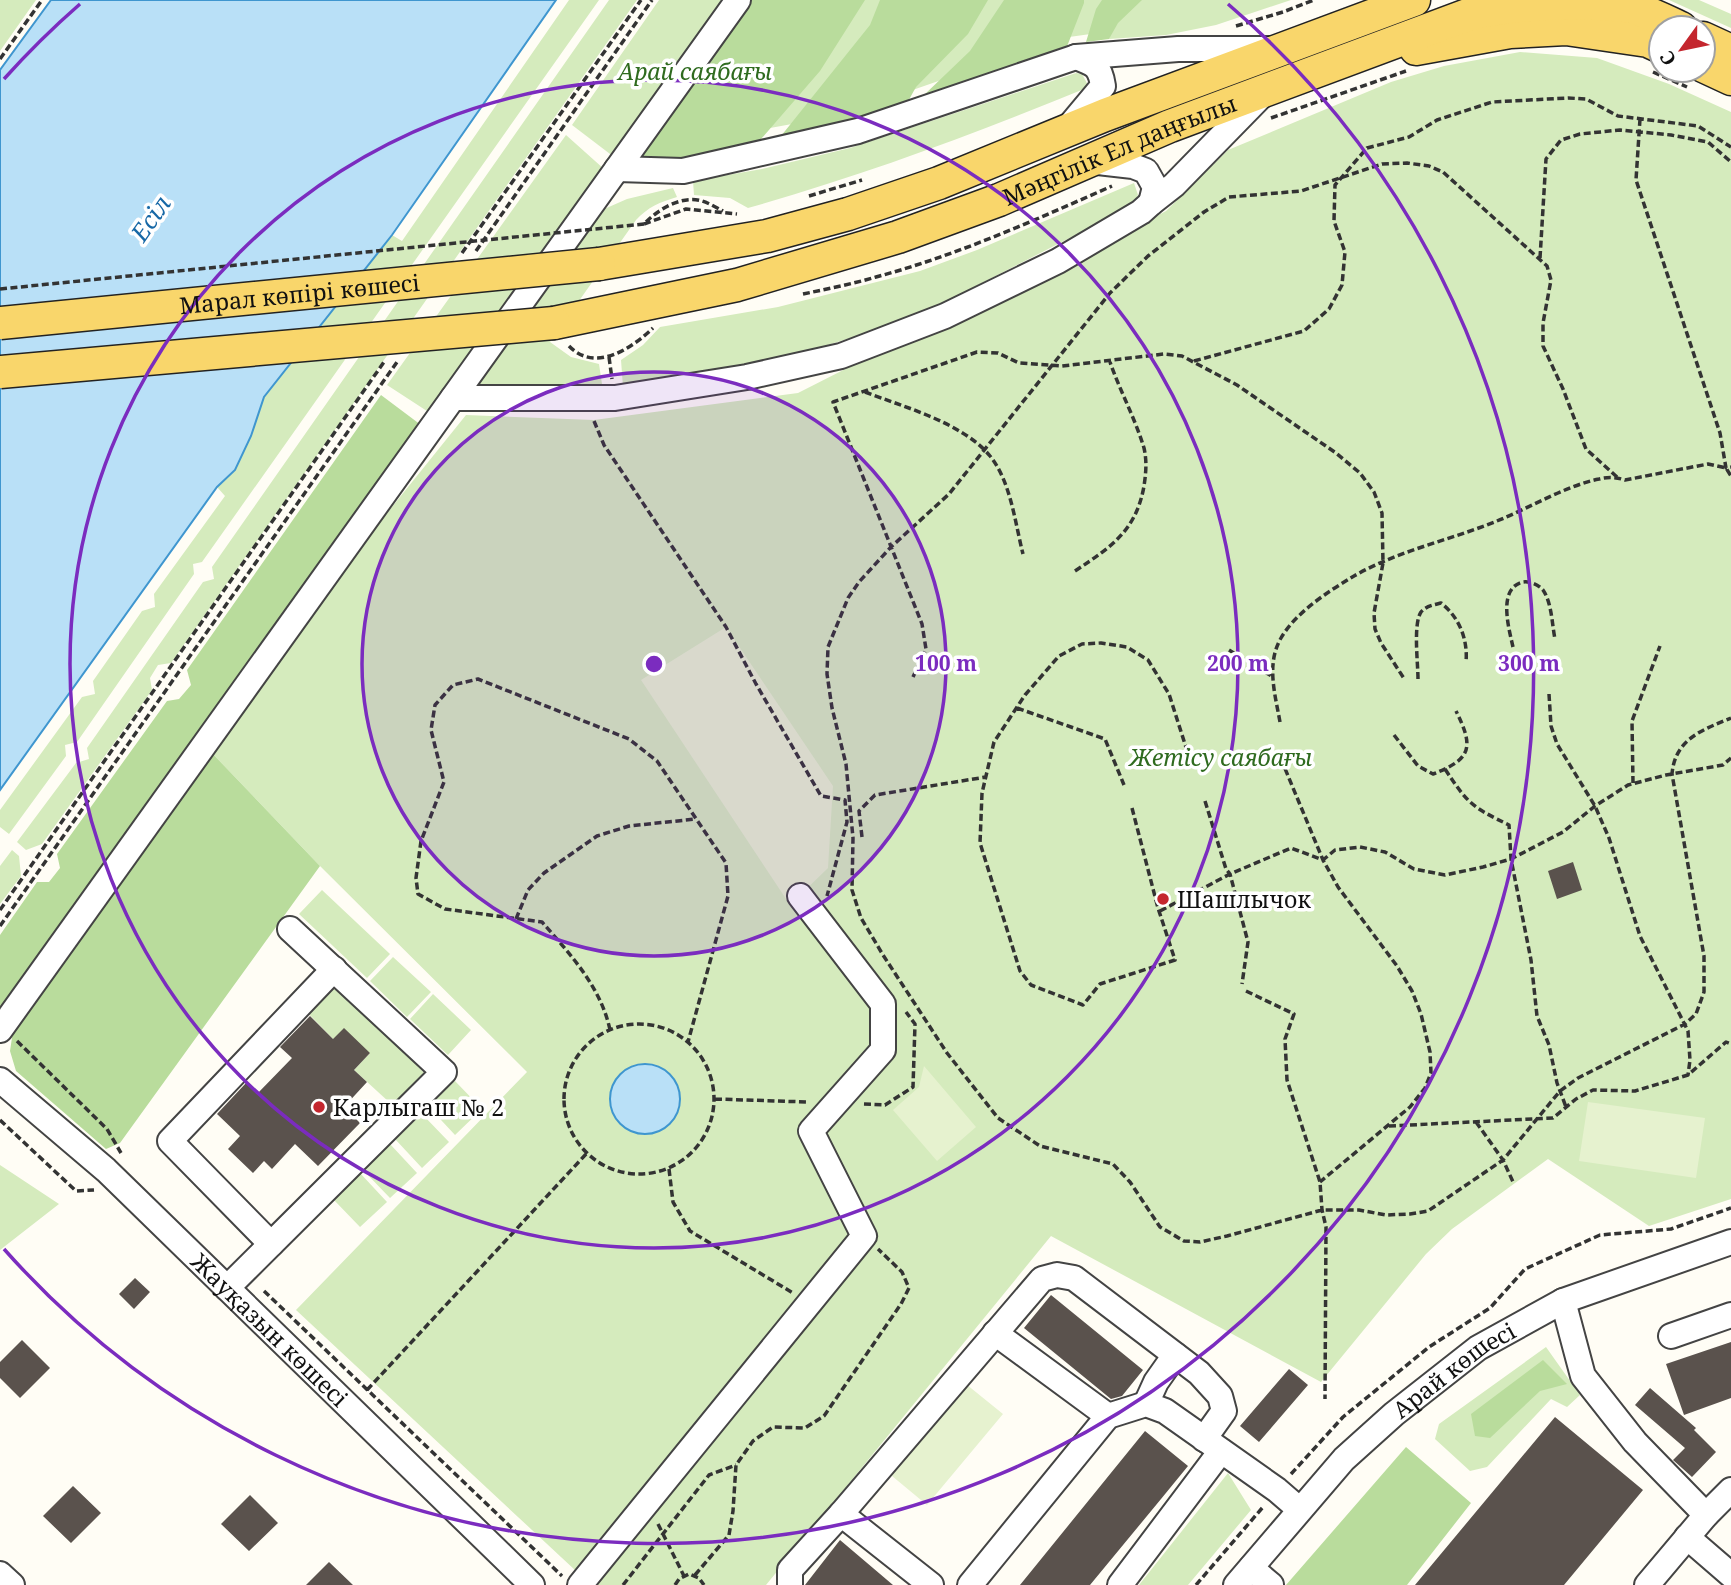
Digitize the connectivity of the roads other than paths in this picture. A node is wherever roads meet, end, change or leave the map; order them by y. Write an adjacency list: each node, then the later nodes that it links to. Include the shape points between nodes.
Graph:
1 (738, 0): 12 (street)
2 (1383, 0): 6 (main road)
3 (1414, 0): 6 (main road, Мәңгілік Ел даңғылы)
4 (1648, 14): 8 (main road, Мәңгілік Ел даңғылы, via 1629,6 1588,1 1506,6 1470,14)
5 (1647, 41): 8 (main road, via 1566,29 1510,32)
6 (1291, 45): 7 (street); 10 (main road, Мәңгілік Ел даңғылы)
7 (1076, 57): 10 (street, via 1093,63 1103,86); 12 (street, via 858,131 684,171)
8 (1332, 65): 9 (main road, Мәңгілік Ел даңғылы)
9 (1270, 88): 11 (main road, Мәңгілік Ел даңғылы); 13 (street)
10 (1062, 133): 14 (main road, Мәңгілік Ел даңғылы, via 848,214 767,236)
11 (1090, 161): 13 (street, via 1146,170 1155,187); 16 (main road, Мәңгілік Ел даңғылы, bridge, via 999,200 840,256 561,334)
12 (617, 169): 17 (street)
13 (1151, 204): 17 (street, via 1058,261 945,316 841,356 615,398)
14 (599, 264): 15 (main road, Марал көпірі көшесі, bridge)
15 (0, 323)
16 (0, 372)
17 (453, 398): 21 (street)
18 (800, 896): 44 (street, via 883,1003 883,1050 811,1132 864,1236)
19 (290, 929): 20 (street)
20 (334, 969): 24 (street, via 170,1141); 24 (street, via 444,1072)
21 (1, 1029)
22 (0, 1080): 25 (street, Жауқазын көшесі)
23 (1731, 1242): 26 (street, Арай көшесі)
24 (271, 1244): 25 (street)
25 (235, 1280): 43 (street, Жауқазын көшесі, via 350,1408)
26 (1563, 1301): 35 (street, Арай көшесі, via 1478,1348 1394,1414); 37 (street, via 1583,1376 1635,1442)
27 (1731, 1315): 29 (street)
28 (995, 1333): 30 (street, via 1042,1279 1056,1275 1074,1278); 32 (street); 36 (street)
29 (1671, 1336)
30 (1175, 1355): 31 (street); 33 (street, via 1220,1396 1224,1411)
31 (1146, 1404): 32 (street); 33 (street, via 1165,1411)
32 (1108, 1416): 47 (street)
33 (1213, 1445): 35 (street); 48 (street)
34 (1731, 1490): 37 (street)
35 (1300, 1509): 41 (street, Арай көшесі)
36 (841, 1514): 45 (street, via 790,1570); 46 (street)
37 (1706, 1515): 38 (street)
38 (1687, 1537): 40 (street); 50 (street)
39 (0, 1574): 42 (street)
40 (1731, 1575)
41 (1244, 1576): 49 (street)
42 (12, 1585)
43 (532, 1585)
44 (580, 1585)
45 (790, 1585)
46 (931, 1585)
47 (970, 1585)
48 (1120, 1585)
49 (1271, 1585)
50 (1647, 1585)

